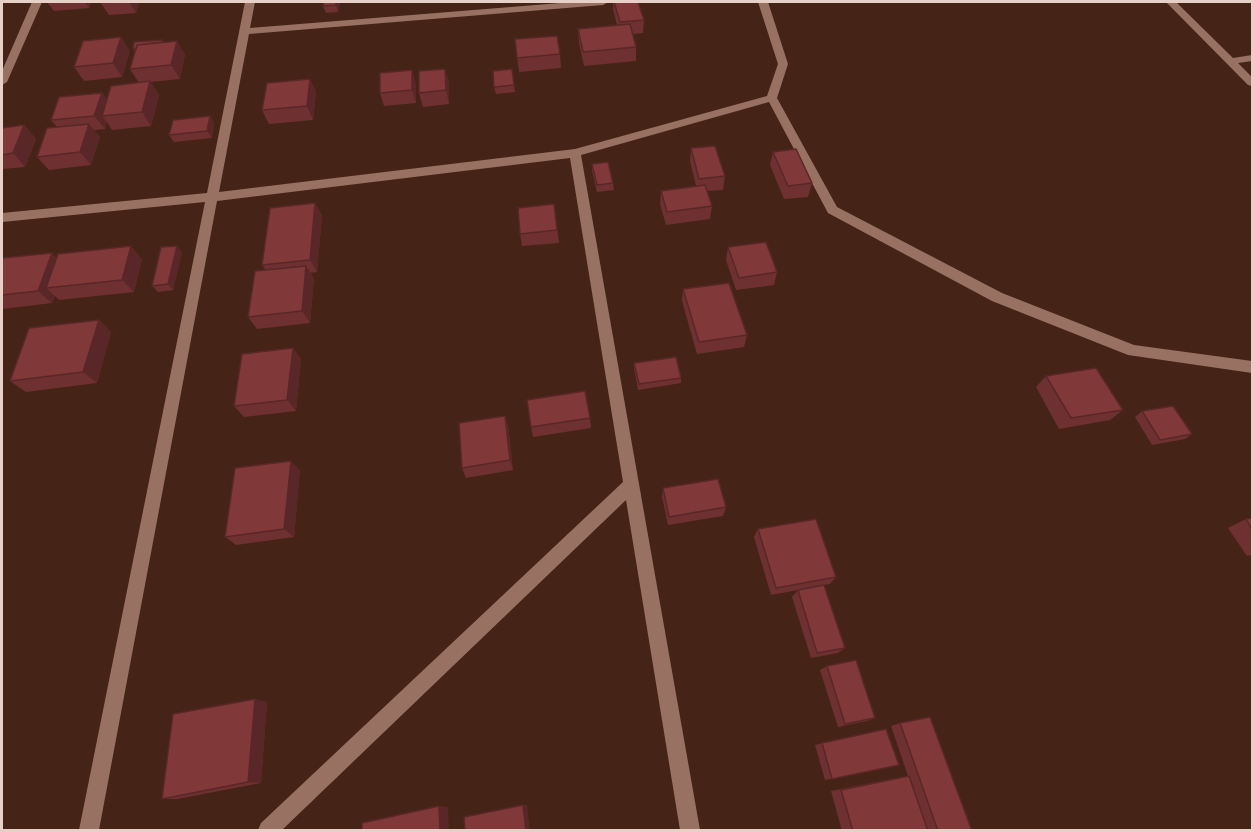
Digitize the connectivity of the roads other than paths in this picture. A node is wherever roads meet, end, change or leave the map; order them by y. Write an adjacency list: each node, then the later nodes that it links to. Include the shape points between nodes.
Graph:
1 (37, 2): 10 (street)
2 (250, 2): 7 (street)
3 (603, 2): 6 (street)
4 (764, 2): 12 (street, via 783,64)
5 (1171, 2): 9 (street)
6 (545, 4): 7 (street)
7 (245, 31): 14 (street)
8 (1252, 58): 9 (street)
9 (1231, 61): 11 (street)
10 (2, 82)
11 (1252, 83)
12 (772, 98): 13 (street); 16 (street, via 832,210 997,297 1133,351)
13 (574, 153): 14 (street); 17 (street)
14 (213, 197): 15 (street); 18 (street)
15 (2, 217)
16 (1252, 367)
17 (631, 484): 19 (street); 20 (street)
18 (89, 831)
19 (268, 831)
20 (690, 831)

